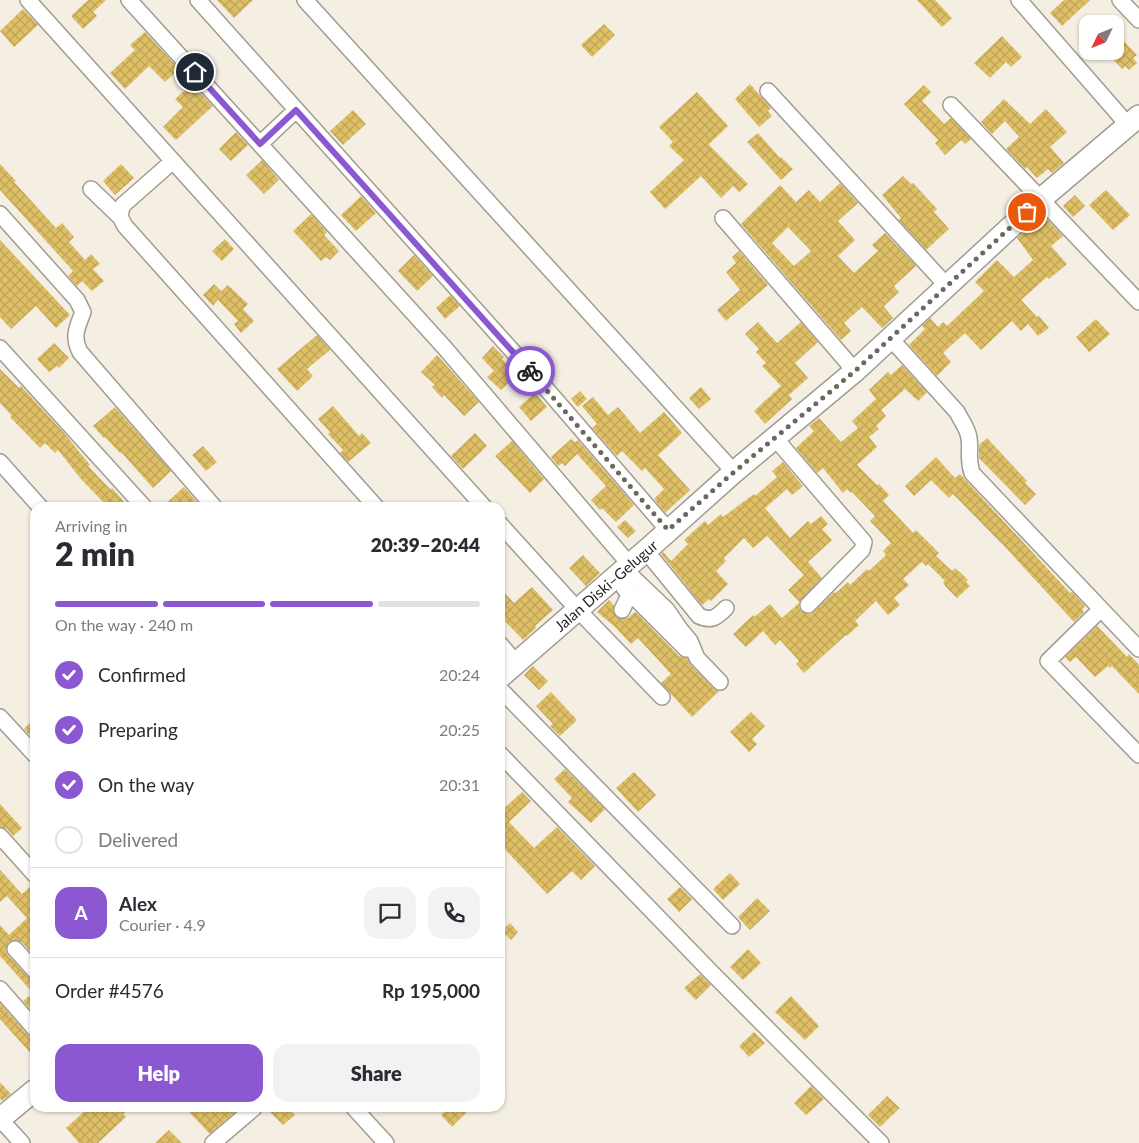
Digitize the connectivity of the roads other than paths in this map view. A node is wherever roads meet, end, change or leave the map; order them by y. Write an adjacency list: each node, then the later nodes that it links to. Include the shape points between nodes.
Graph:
1 (28, 0): 13 (street)
2 (129, 0): 12 (street)
3 (198, 0): 10 (street)
4 (305, 0): 26 (street)
5 (1018, 0): 11 (street)
6 (1120, 0): 7 (street)
7 (1139, 20)
8 (768, 91): 19 (street)
9 (952, 105): 15 (street)
10 (296, 110): 12 (street); 33 (street)
11 (1134, 120): 15 (main road, Jalan Diski–Gelugur)
12 (260, 144): 34 (street, via 444,346)
13 (173, 161): 17 (street, via 123,205); 31 (street)
14 (91, 189): 17 (street)
15 (1041, 199): 19 (main road, Jalan Diski–Gelugur); 20 (street)
16 (0, 214): 29 (street, via 77,300 83,312 75,336 80,352)
17 (120, 218): 30 (street)
18 (723, 218): 23 (street)
19 (947, 286): 21 (main road, Jalan Diski–Gelugur)
20 (1139, 302)
21 (890, 339): 23 (main road, Jalan Diski–Gelugur); 37 (street, via 957,412 969,437 968,462 972,473)
22 (0, 348): 28 (street)
23 (855, 371): 24 (main road, Jalan Diski–Gelugur)
24 (775, 438): 26 (main road, Jalan Diski–Gelugur); 35 (street, via 864,542 862,550)
25 (0, 462): 27 (street)
26 (734, 472): 33 (main road, Jalan Diski–Gelugur)
27 (36, 502)
28 (140, 502)
29 (210, 502)
30 (372, 502)
31 (480, 502)
32 (505, 530): 38 (street)
33 (668, 530): 34 (main road, Jalan Diski–Gelugur)
34 (630, 576): 36 (street, via 710,620); 38 (main road, Jalan Diski–Gelugur); 39 (street); 44 (street, via 637,600)
35 (808, 605)
36 (726, 608)
37 (1101, 609): 40 (street); 49 (street, via 1048,661)
38 (578, 610): 42 (main road, Jalan Diski–Gelugur); 46 (street)
39 (622, 610)
40 (1139, 649)
41 (505, 650): 42 (street)
42 (516, 663): 43 (main road, Jalan Diski–Gelugur)
43 (505, 673)
44 (720, 682)
45 (505, 694): 53 (street)
46 (662, 697)
47 (0, 717): 48 (street)
48 (30, 750)
49 (1139, 755)
50 (505, 759): 65 (street)
51 (0, 836): 52 (street)
52 (30, 869)
53 (732, 926)
54 (15, 949): 55 (street)
55 (30, 966)
56 (0, 989): 57 (street)
57 (30, 1023)
58 (30, 1094): 61 (main road)
59 (249, 1112): 63 (street)
60 (358, 1112): 64 (street)
61 (0, 1119): 62 (street)
62 (22, 1143)
63 (213, 1143)
64 (386, 1143)
65 (881, 1143)

